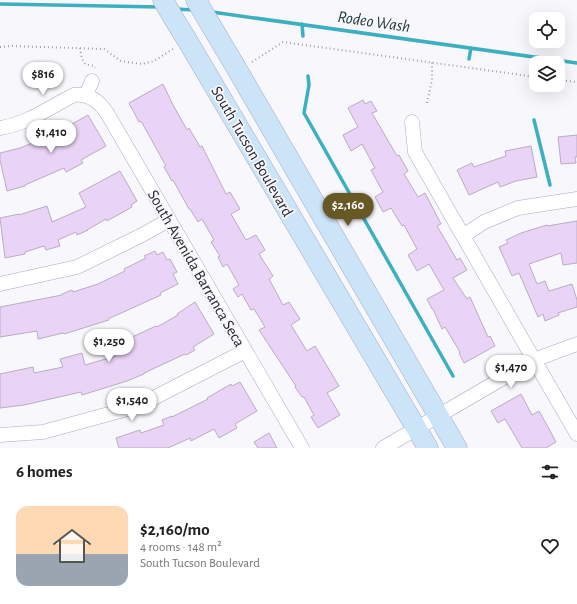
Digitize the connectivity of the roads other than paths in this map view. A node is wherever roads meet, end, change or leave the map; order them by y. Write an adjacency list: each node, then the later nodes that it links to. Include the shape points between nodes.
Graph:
1 (163, 0): 15 (main road, South Tucson Boulevard)
2 (196, 0): 14 (main road, South Tucson Boulevard)
3 (92, 82): 4 (street)
4 (86, 95): 6 (street, via 74,95 24,121); 8 (street, South Avenida Barranca Seca, via 101,104 107,112)
5 (412, 122): 9 (street, via 415,152)
6 (0, 128)
7 (577, 199): 9 (street, via 518,208 484,222)
8 (169, 220): 10 (street, via 77,267); 12 (street, South Avenida Barranca Seca)
9 (463, 236): 13 (street)
10 (0, 284)
11 (577, 344): 13 (street)
12 (245, 351): 17 (street, via 138,406 43,432); 18 (street, South Avenida Barranca Seca)
13 (534, 360): 14 (street); 16 (street)
14 (439, 416): 15 (street); 21 (main road, South Tucson Boulevard)
15 (416, 428): 19 (street); 20 (main road, South Tucson Boulevard)
16 (577, 434)
17 (0, 435)
18 (302, 448)
19 (383, 448)
20 (428, 448)
21 (458, 448)

